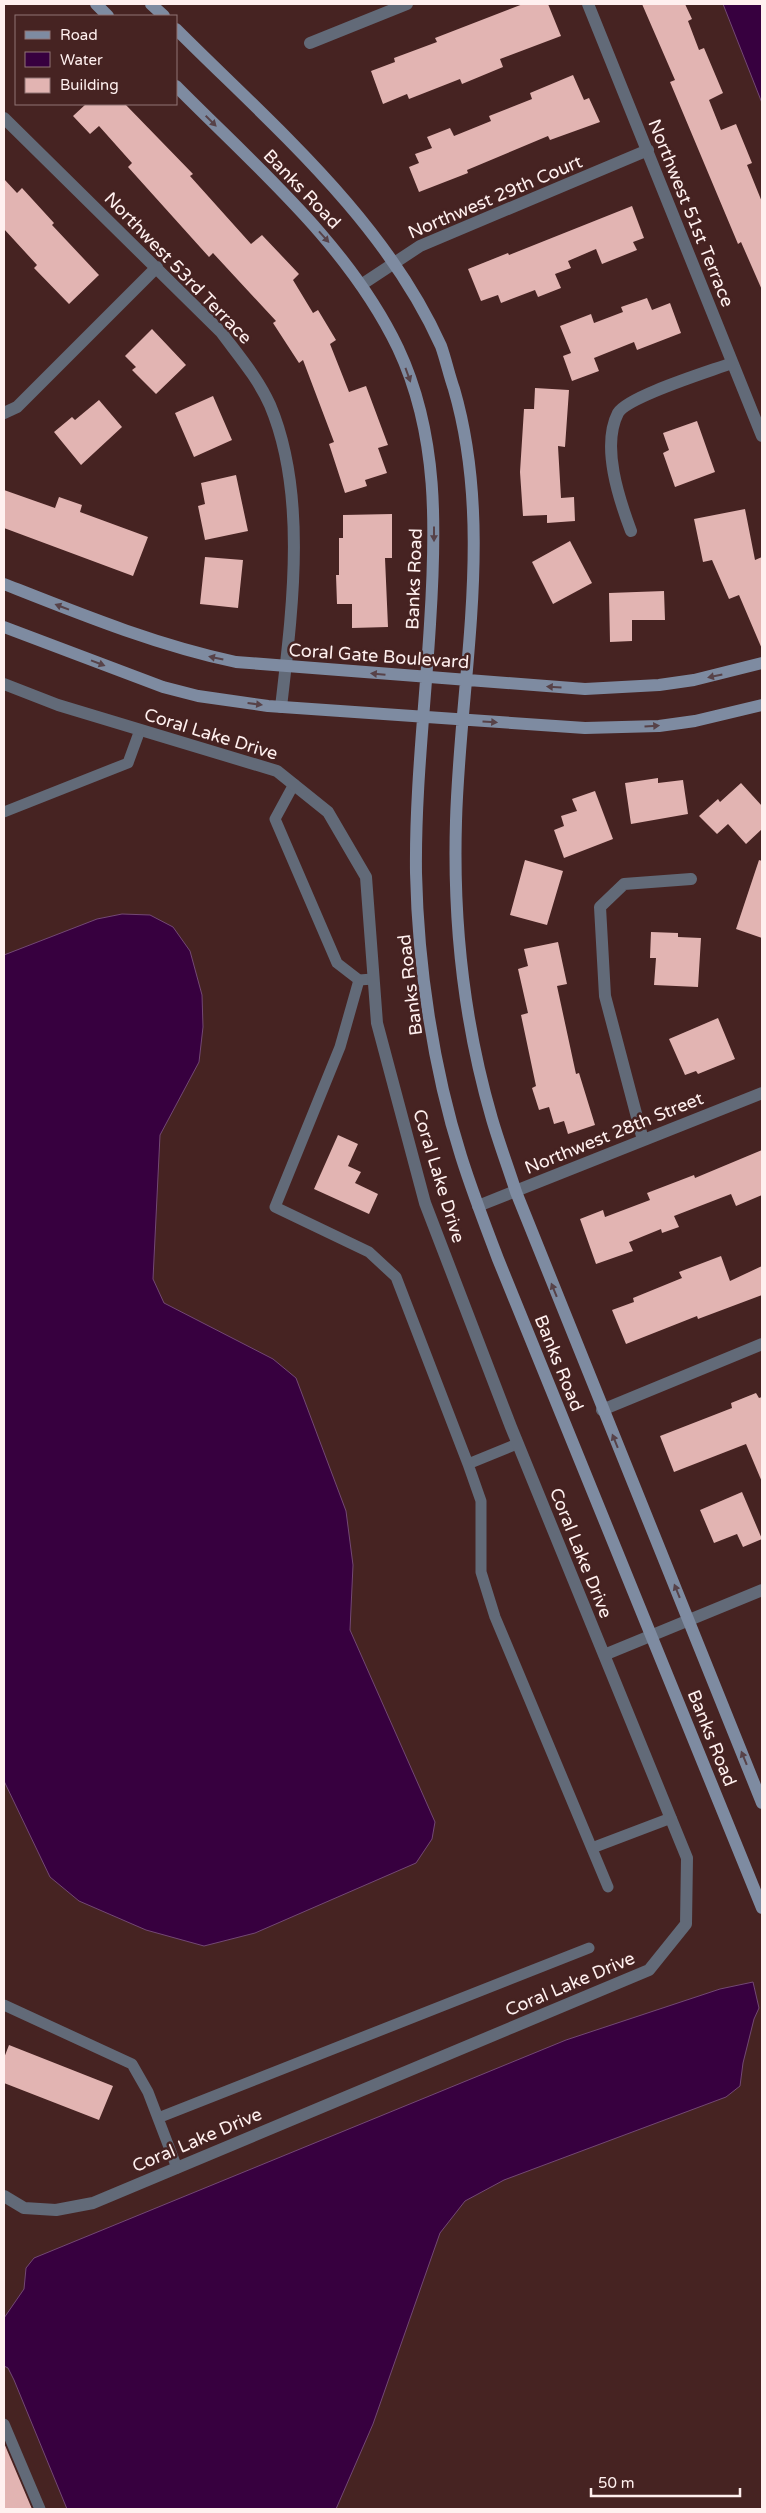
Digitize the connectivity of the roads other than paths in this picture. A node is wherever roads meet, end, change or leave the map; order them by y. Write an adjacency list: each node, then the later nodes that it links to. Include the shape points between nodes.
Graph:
1 (96, 4): 5 (street)
2 (151, 4): 6 (street)
3 (407, 4): 8 (street)
4 (588, 4): 11 (street, Northwest 51st Terrace)
5 (107, 15)
6 (163, 15)
7 (178, 31): 12 (street, Banks Road, via 314,167)
8 (310, 44)
9 (178, 88): 14 (street, Banks Road, one-way to 14, via 291,200)
10 (4, 118): 13 (street, Northwest 53rd Terrace)
11 (648, 150): 12 (street, Northwest 29th Court, via 420,246); 15 (street, Northwest 51st Terrace)
12 (395, 262): 14 (street, Northwest 29th Court); 24 (street, Banks Road, via 441,348 463,420 474,492)
13 (157, 267): 16 (street, via 18,407); 22 (street, Northwest 53rd Terrace, via 221,332 248,367 270,404 292,488 294,543)
14 (362, 285): 23 (street, Banks Road, one-way to 23, via 398,348 424,418 434,493 434,566)
15 (732, 363): 17 (street, Northwest 51st Terrace); 18 (street, via 640,397 619,412 610,441 619,499)
16 (4, 413)
17 (762, 436)
18 (631, 531)
19 (4, 584): 22 (street, Coral Gate Boulevard, one-way to 19, via 236,662 175,647)
20 (4, 627): 27 (street, one-way to 27, via 163,687 198,696)
21 (762, 663): 24 (street, Coral Gate Boulevard, one-way to 24, via 694,680 622,688 585,689)
22 (286, 666): 23 (street, Coral Gate Boulevard, one-way to 22); 27 (street, Northwest 53rd Terrace)
23 (427, 678): 24 (street, Coral Gate Boulevard); 28 (street, Banks Road)
24 (466, 680): 29 (street, Banks Road)
25 (4, 684): 30 (street, Coral Lake Drive, via 58,705)
26 (762, 705): 29 (street, one-way to 26, via 621,728 695,721)
27 (281, 707): 28 (street)
28 (424, 718): 29 (street); 39 (street, Banks Road, via 416,875 428,1003 442,1084 460,1154)
29 (463, 720): 38 (street, Banks Road, via 456,821 456,895 462,969 474,1044 491,1117)
30 (140, 730): 31 (street, Coral Lake Drive, via 277,771); 32 (lane, via 128,763)
31 (294, 784): 34 (street, Coral Lake Drive, via 328,812 366,877); 35 (lane, via 275,819 337,963)
32 (4, 812)
33 (691, 879): 37 (street, via 624,884 600,907 605,996)
34 (373, 979): 35 (lane); 42 (street, Coral Lake Drive, via 378,1023 425,1203)
35 (359, 980): 43 (lane, via 340,1047 276,1208 369,1252 396,1277)
36 (762, 1092): 37 (street, Northwest 28th Street)
37 (643, 1140): 38 (street, Northwest 28th Street)
38 (516, 1192): 39 (street, Northwest 28th Street); 41 (street, Banks Road, one-way to 38)
39 (478, 1206): 46 (street, Banks Road)
40 (762, 1344): 41 (street)
41 (602, 1410): 45 (street, Banks Road, one-way to 41)
42 (517, 1444): 43 (lane); 47 (street, Coral Lake Drive)
43 (468, 1464): 50 (lane, via 481,1501 481,1572 495,1617)
44 (762, 1590): 45 (street)
45 (688, 1620): 46 (street); 48 (street, Banks Road, one-way to 45)
46 (651, 1635): 47 (street); 52 (street, Banks Road)
47 (604, 1655): 49 (street, Coral Lake Drive)
48 (762, 1803)
49 (671, 1818): 50 (lane); 56 (street, Coral Lake Drive, via 687,1858 686,1924 649,1970)
50 (592, 1848): 51 (lane)
51 (608, 1887)
52 (762, 1908)
53 (589, 1948): 55 (lane)
54 (4, 2005): 55 (lane, via 132,2064)
55 (158, 2118): 56 (lane)
56 (177, 2168): 57 (street, Coral Lake Drive, via 92,2203 56,2210 24,2208)
57 (4, 2196)
58 (4, 2424): 59 (lane)
59 (40, 2509)

